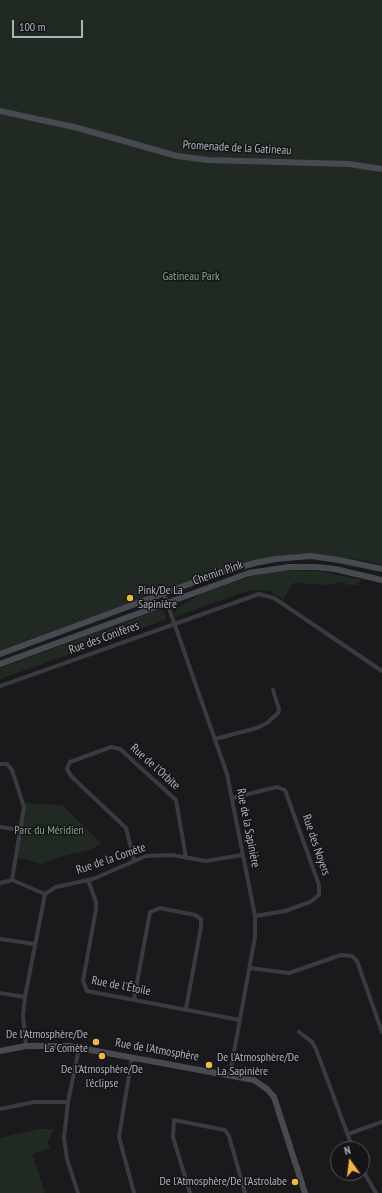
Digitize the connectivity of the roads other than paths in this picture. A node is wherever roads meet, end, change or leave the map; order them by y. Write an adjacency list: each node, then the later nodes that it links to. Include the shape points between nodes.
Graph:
1 (0, 111): 2 (main road, Promenade de la Gatineau, via 78,128 177,156 208,160 349,164)
2 (382, 169)
3 (382, 568): 7 (main road, Chemin Pink, via 311,556 275,559 238,567)
4 (364, 575): 5 (main road, Chemin Pink); 6 (main road); 8 (main road, Chemin Pink, via 326,567 276,568 234,578)
5 (382, 580)
6 (382, 583)
7 (164, 594): 8 (street, Rue de la Sapinière); 10 (main road, Chemin Pink)
8 (167, 603): 9 (street, Rue de la Sapinière); 11 (main road, Chemin Pink)
9 (175, 623): 12 (street, Rue des Conifères, via 253,595 269,596); 13 (street, Rue des Conifères); 15 (street, Rue de la Sapinière)
10 (1, 653)
11 (0, 664)
12 (382, 671)
13 (0, 686)
14 (273, 690): 15 (street, via 279,709 267,723 258,728)
15 (215, 739): 17 (street, Rue de la Sapinière)
16 (0, 764): 19 (street, via 7,764 10,767 23,803)
17 (232, 798): 20 (street, Rue de la Sapinière); 27 (street, Rue des Noyers, via 277,787 285,790 319,885 319,895 310,902 284,911)
18 (0, 827): 19 (street)
19 (21, 830): 23 (street)
20 (242, 855): 21 (street, Rue de la Comète, via 211,861); 27 (street, Rue de la Sapinière)
21 (186, 858): 22 (street, Rue de la Comète, via 160,855); 22 (street, Rue de l'Orbite, via 176,800 120,749 111,747 70,762 67,769 70,776 126,828)
22 (134, 860): 24 (street, Rue de la Comète)
23 (12, 880): 25 (street); 26 (street)
24 (88, 880): 26 (street, Rue de la Comète, via 60,885); 33 (street, Rue de l'Étoile, via 96,909 83,985 86,991)
25 (0, 883)
26 (45, 894): 29 (street)
27 (255, 916): 30 (street, Rue de la Sapinière, via 255,937)
28 (0, 940): 29 (street)
29 (34, 944): 32 (street)
30 (250, 968): 35 (street, Rue de la Sapinière); 37 (street, via 289,973 341,955 352,956 357,962)
31 (0, 993): 32 (street)
32 (25, 997): 38 (street)
33 (134, 999): 34 (street, Rue de l'Étoile); 34 (street, via 150,912 160,908 195,915 200,919 201,927)
34 (186, 1009): 35 (street, Rue de l'Étoile)
35 (240, 1020): 42 (street, Rue de la Sapinière)
36 (299, 1032): 46 (street, via 312,1042 316,1049)
37 (382, 1032)
38 (26, 1046): 39 (main road, Rue de l'Atmosphère, via 56,1045); 40 (main road, Rue de l'Atmosphère)
39 (79, 1048): 41 (main road, Rue de l'Atmosphère); 43 (street)
40 (0, 1051)
41 (132, 1056): 42 (main road, Rue de l'Atmosphère); 50 (street, via 119,1137)
42 (230, 1074): 53 (main road, Rue de l'Atmosphère, via 259,1082 274,1097)
43 (68, 1102): 44 (street, via 34,1102); 49 (street, via 64,1144)
44 (0, 1109)
45 (382, 1122): 46 (street)
46 (348, 1134): 47 (street)
47 (350, 1141)
48 (369, 1181): 54 (street)
49 (78, 1193)
50 (134, 1193)
51 (190, 1193): 52 (street, via 173,1137 174,1120 222,1129 228,1133)
52 (245, 1193)
53 (305, 1193)
54 (376, 1193)

